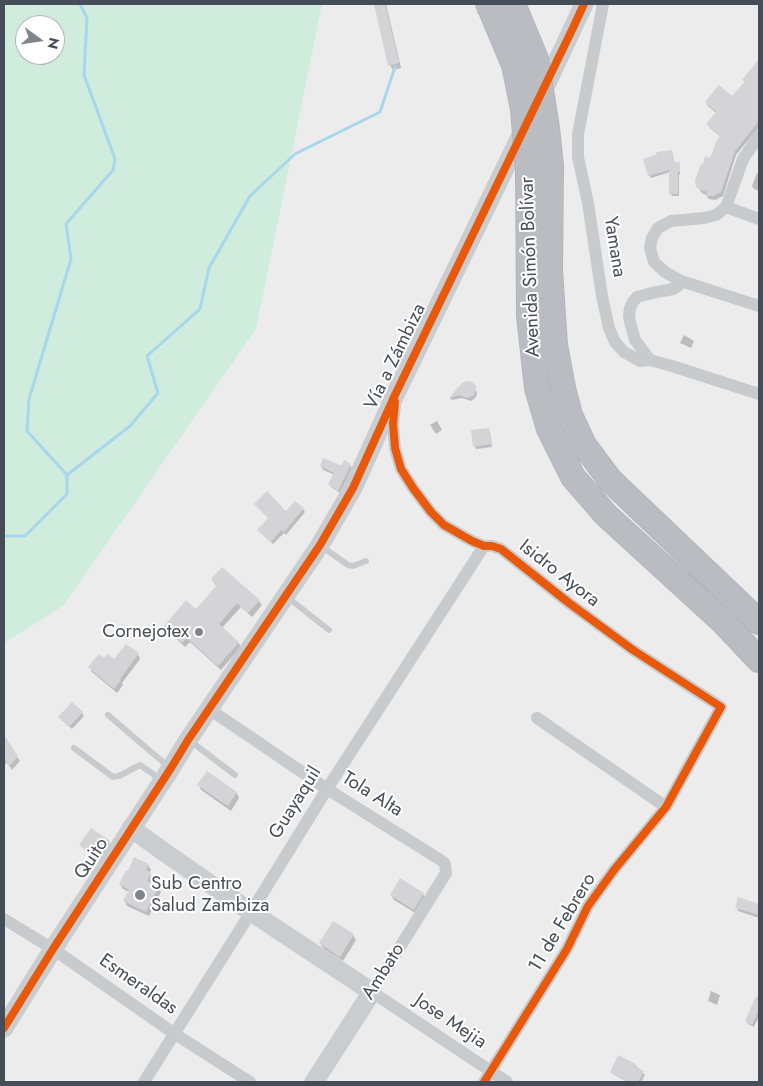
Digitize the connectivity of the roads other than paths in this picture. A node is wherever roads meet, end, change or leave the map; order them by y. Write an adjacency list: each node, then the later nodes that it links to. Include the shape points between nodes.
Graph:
1 (487, 4): 19 (highway, Avenida Simón Bolívar, bridge, via 514,65 523,109 528,172 529,316 537,388 549,429 573,476 606,515 723,622)
2 (513, 4): 17 (highway, Avenida Simón Bolívar, bridge, via 536,59 548,128 550,270 555,345 570,415 584,445 610,480)
3 (584, 4): 12 (street, Vía a Zámbiza)
4 (603, 4): 10 (street, Yamana, via 580,120 578,157 609,328 624,352 640,361)
5 (759, 136): 6 (street, via 743,159)
6 (726, 207): 7 (street); 8 (street, via 716,215 672,221 658,228 650,248 654,262)
7 (759, 219)
8 (681, 282): 9 (street); 10 (street, via 673,289 638,297 630,308 635,340)
9 (759, 306)
10 (650, 360): 11 (street, Yamana)
11 (759, 394)
12 (395, 395): 13 (street, Vía a Zámbiza, via 353,488); 14 (street, Isidro Ayora, via 393,424 401,470 444,525)
13 (320, 545): 15 (lane, via 348,566); 16 (street, Vía a Zámbiza)
14 (484, 546): 20 (street, Isidro Ayora, via 501,549 633,650); 28 (street, Guayaquil)
15 (366, 561)
16 (286, 596): 18 (lane); 21 (street, Vía a Zámbiza)
17 (759, 622)
18 (329, 630)
19 (759, 660)
20 (721, 707): 29 (street, 11 de Febrero)
21 (209, 709): 24 (street, Quito); 28 (street, Tola Alta)
22 (108, 715): 26 (lane)
23 (537, 718): 29 (street)
24 (188, 740): 26 (street, Quito); 27 (lane)
25 (74, 748): 26 (lane, via 113,777 140,766 153,774)
26 (166, 775): 30 (street, Quito)
27 (235, 775)
28 (327, 789): 31 (street, Tola Alta); 32 (street, Guayaquil)
29 (666, 807): 38 (street, 11 de Febrero, via 588,906 567,949)
30 (131, 828): 32 (street); 34 (street, Quito)
31 (442, 861): 35 (street, Ambato, via 446,873)
32 (251, 912): 35 (street); 37 (street, Guayaquil)
33 (4, 919): 34 (street, Esmeraldas)
34 (53, 950): 36 (street, Quito); 37 (street, Esmeraldas)
35 (372, 992): 38 (street, Jose Mejia); 41 (street, Ambato)
36 (4, 1028)
37 (175, 1034): 39 (street, Guayaquil); 40 (street, Esmeraldas)
38 (487, 1077): 42 (street, Jose Mejia)
39 (144, 1082)
40 (250, 1082)
41 (314, 1082)
42 (507, 1082)

